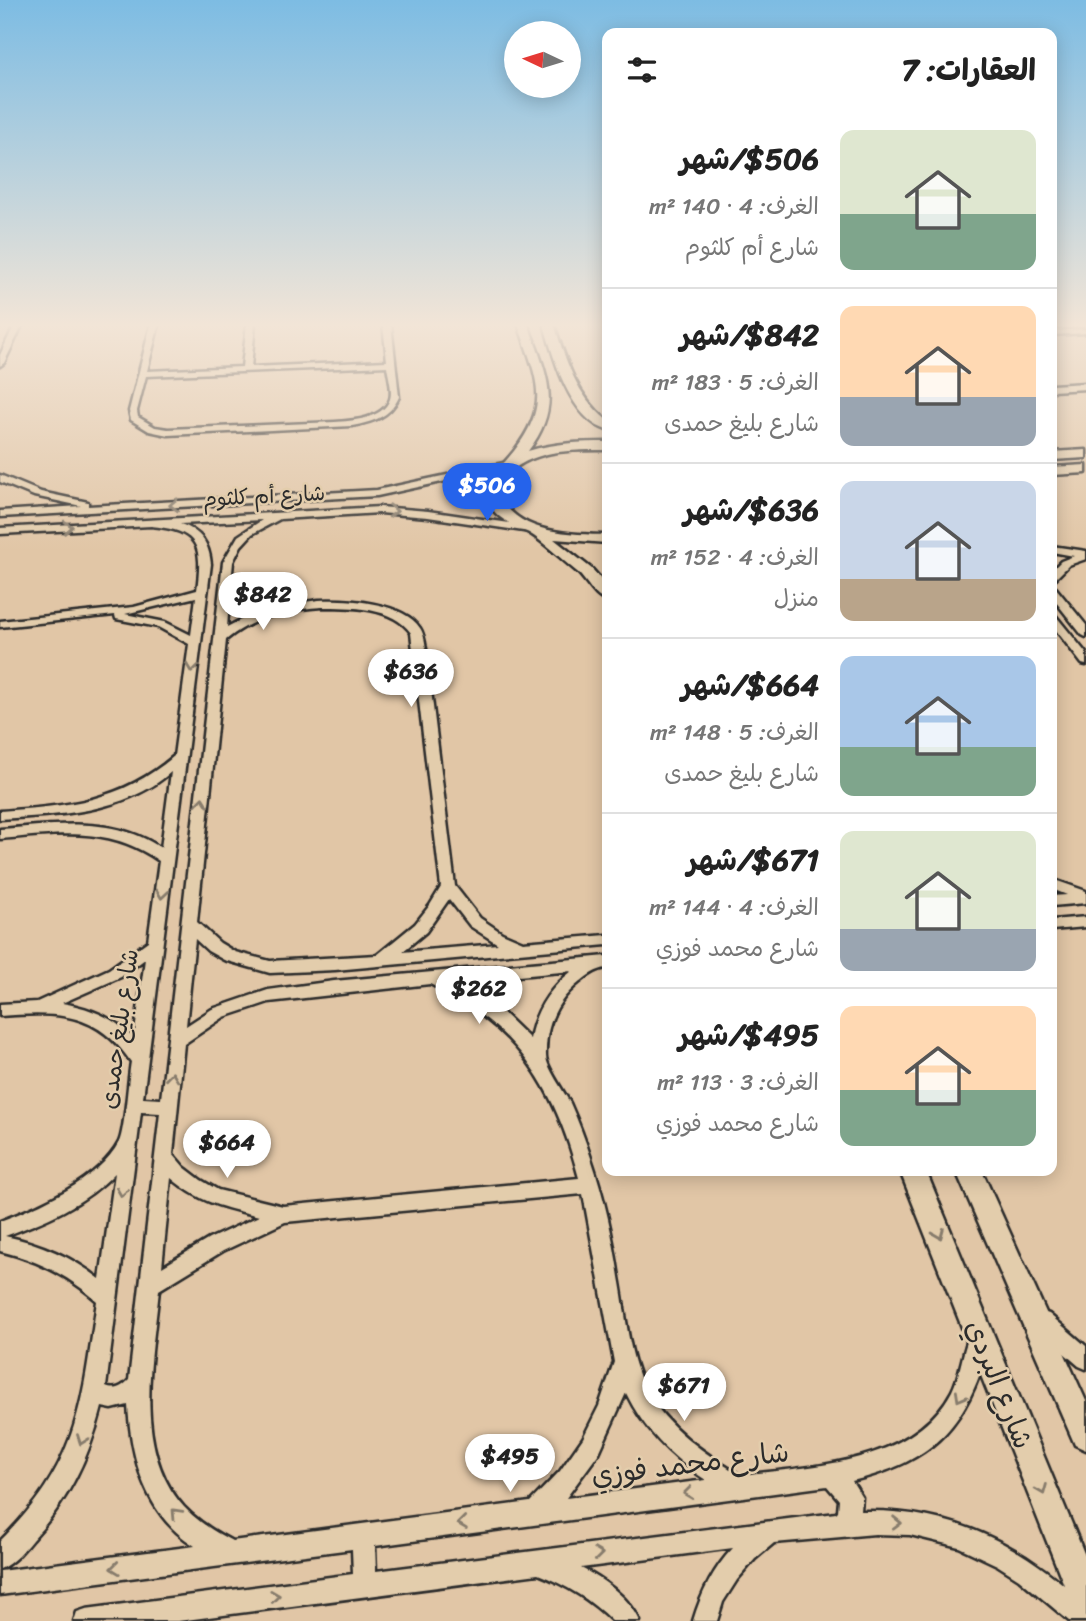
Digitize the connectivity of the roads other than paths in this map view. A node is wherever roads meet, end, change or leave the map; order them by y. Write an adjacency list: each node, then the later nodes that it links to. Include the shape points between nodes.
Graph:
1 (137, 400): 2 (street, via 134,418 152,429 199,432 335,425 372,418)
2 (394, 400)
3 (544, 400): 9 (street, via 536,433)
4 (578, 400): 5 (street)
5 (602, 422)
6 (602, 446): 9 (street, via 564,447)
7 (1086, 454): 8 (street)
8 (1057, 456)
9 (510, 464): 13 (street, شارع أم كلثوم, via 403,489); 19 (street, via 493,480 491,498 503,515)
10 (1086, 470): 11 (street)
11 (1057, 471)
12 (0, 478): 14 (street, via 38,494)
13 (349, 495): 14 (street, شارع أم كلثوم, one-way to 14); 15 (street, via 358,503)
14 (106, 508): 16 (street, شارع أم كلثوم)
15 (347, 511): 17 (street, شارع أم كلثوم); 19 (street, شارع أم كلثوم, one-way to 19, via 428,514)
16 (0, 514)
17 (282, 514): 18 (street, شارع أم كلثوم); 24 (street, via 243,536)
18 (145, 522): 20 (street, شارع أم كلثوم, one-way to 18); 25 (street, via 196,535 204,543)
19 (531, 529): 21 (street, via 555,536); 28 (street, via 587,572)
20 (0, 531)
21 (602, 539)
22 (1057, 550): 23 (street)
23 (1086, 554): 26 (street)
24 (228, 562): 25 (street); 27 (street)
25 (206, 564): 29 (street, شارع بليغ حمدى)
26 (1057, 571)
27 (225, 583): 31 (street, via 250,597); 36 (street)
28 (602, 590)
29 (202, 592): 32 (street, via 152,607); 37 (street, شارع بليغ حمدى)
30 (1057, 596): 35 (street)
31 (294, 606): 36 (street, via 246,621); 48 (street, via 367,607 402,618 413,628 421,649)
32 (101, 615): 33 (street); 37 (street, via 161,624)
33 (0, 624)
34 (1057, 624): 38 (street)
35 (1086, 633)
36 (219, 639): 39 (street)
37 (195, 642): 40 (street, شارع بليغ حمدى, one-way to 40)
38 (1086, 661)
39 (211, 723): 40 (street); 52 (street, one-way to 39)
40 (184, 725): 41 (street, شارع بليغ حمدى)
41 (180, 757): 42 (street, via 129,794); 46 (street, شارع بليغ حمدى)
42 (81, 808): 43 (street); 44 (street, via 87,816)
43 (0, 815)
44 (74, 829): 45 (street); 46 (street, via 128,836)
45 (0, 834)
46 (166, 859): 56 (street, شارع بليغ حمدى, one-way to 56)
47 (1057, 886): 49 (street)
48 (448, 887): 57 (street, via 475,922); 58 (street, via 417,932)
49 (1086, 897): 50 (street)
50 (1057, 900)
51 (1086, 922): 53 (street)
52 (189, 924): 60 (street, via 214,947 249,963 270,967); 65 (street)
53 (1060, 924): 54 (street)
54 (1086, 931)
55 (602, 941): 57 (street)
56 (155, 944): 63 (street, via 115,973); 67 (street, شارع بليغ حمدى)
57 (523, 948): 58 (street)
58 (381, 960): 60 (street)
59 (602, 963): 61 (street); 66 (street, via 574,977 556,994 543,1014)
60 (335, 964): 62 (street, via 326,979)
61 (432, 978): 62 (street); 66 (street, via 502,1020)
62 (334, 987): 65 (street, via 243,1003 207,1019)
63 (40, 1006): 64 (street); 67 (street, via 92,1016 113,1027 129,1042)
64 (0, 1010)
65 (176, 1041): 69 (street, one-way to 65)
66 (537, 1060): 74 (street, via 568,1120)
67 (139, 1061): 68 (street, شارع بليغ حمدى)
68 (134, 1104): 69 (street); 70 (street, شارع بليغ حمدى)
69 (169, 1106): 71 (street)
70 (129, 1142): 76 (street, via 113,1164 67,1202); 79 (street, شارع بليغ حمدى, one-way to 79)
71 (164, 1156): 75 (street, via 194,1186 214,1197); 78 (street)
72 (915, 1176): 81 (street, شارع البردي, one-way to 81)
73 (971, 1176): 80 (street)
74 (590, 1185): 75 (street); 83 (street)
75 (283, 1214): 78 (street, via 216,1245)
76 (0, 1229)
77 (0, 1243): 79 (street, via 61,1262)
78 (150, 1285): 84 (street)
79 (107, 1297): 85 (street, شارع بليغ حمدى)
80 (1031, 1311): 82 (street); 86 (street)
81 (979, 1332): 87 (street, شارع محمد فوزي, one-way to 87, via 974,1367 960,1400 938,1428 908,1451 872,1466); 98 (street, شارع البردي, one-way to 98)
82 (1086, 1359)
83 (624, 1364): 88 (street, via 640,1401 665,1435 698,1463); 89 (street, via 595,1443)
84 (139, 1385): 85 (street, via 116,1399); 93 (street, one-way to 84, via 193,1531 163,1500 145,1462 138,1424)
85 (95, 1391): 94 (street, شارع بليغ حمدى, one-way to 94, via 85,1436 66,1480 37,1521)
86 (1086, 1434)
87 (827, 1475): 88 (street, شارع محمد فوزي); 90 (street, via 851,1497 849,1517)
88 (738, 1487): 89 (street, شارع محمد فوزي, one-way to 89)
89 (536, 1513): 92 (street, شارع محمد فوزي, one-way to 92)
90 (841, 1523): 91 (street); 99 (street, one-way to 99, via 911,1524 960,1535 1009,1558 1056,1591)
91 (770, 1532): 95 (street, one-way to 91); 102 (street, via 743,1551 722,1580)
92 (363, 1536): 93 (street, شارع محمد فوزي); 97 (street)
93 (231, 1553): 96 (street, شارع محمد فوزي, one-way to 96)
94 (0, 1557)
95 (537, 1562): 97 (street); 101 (street, via 570,1573 600,1592)
96 (0, 1583)
97 (365, 1585): 100 (street, one-way to 97)
98 (1086, 1598)
99 (1086, 1620)
100 (86, 1621)
101 (628, 1621)
102 (705, 1621)

